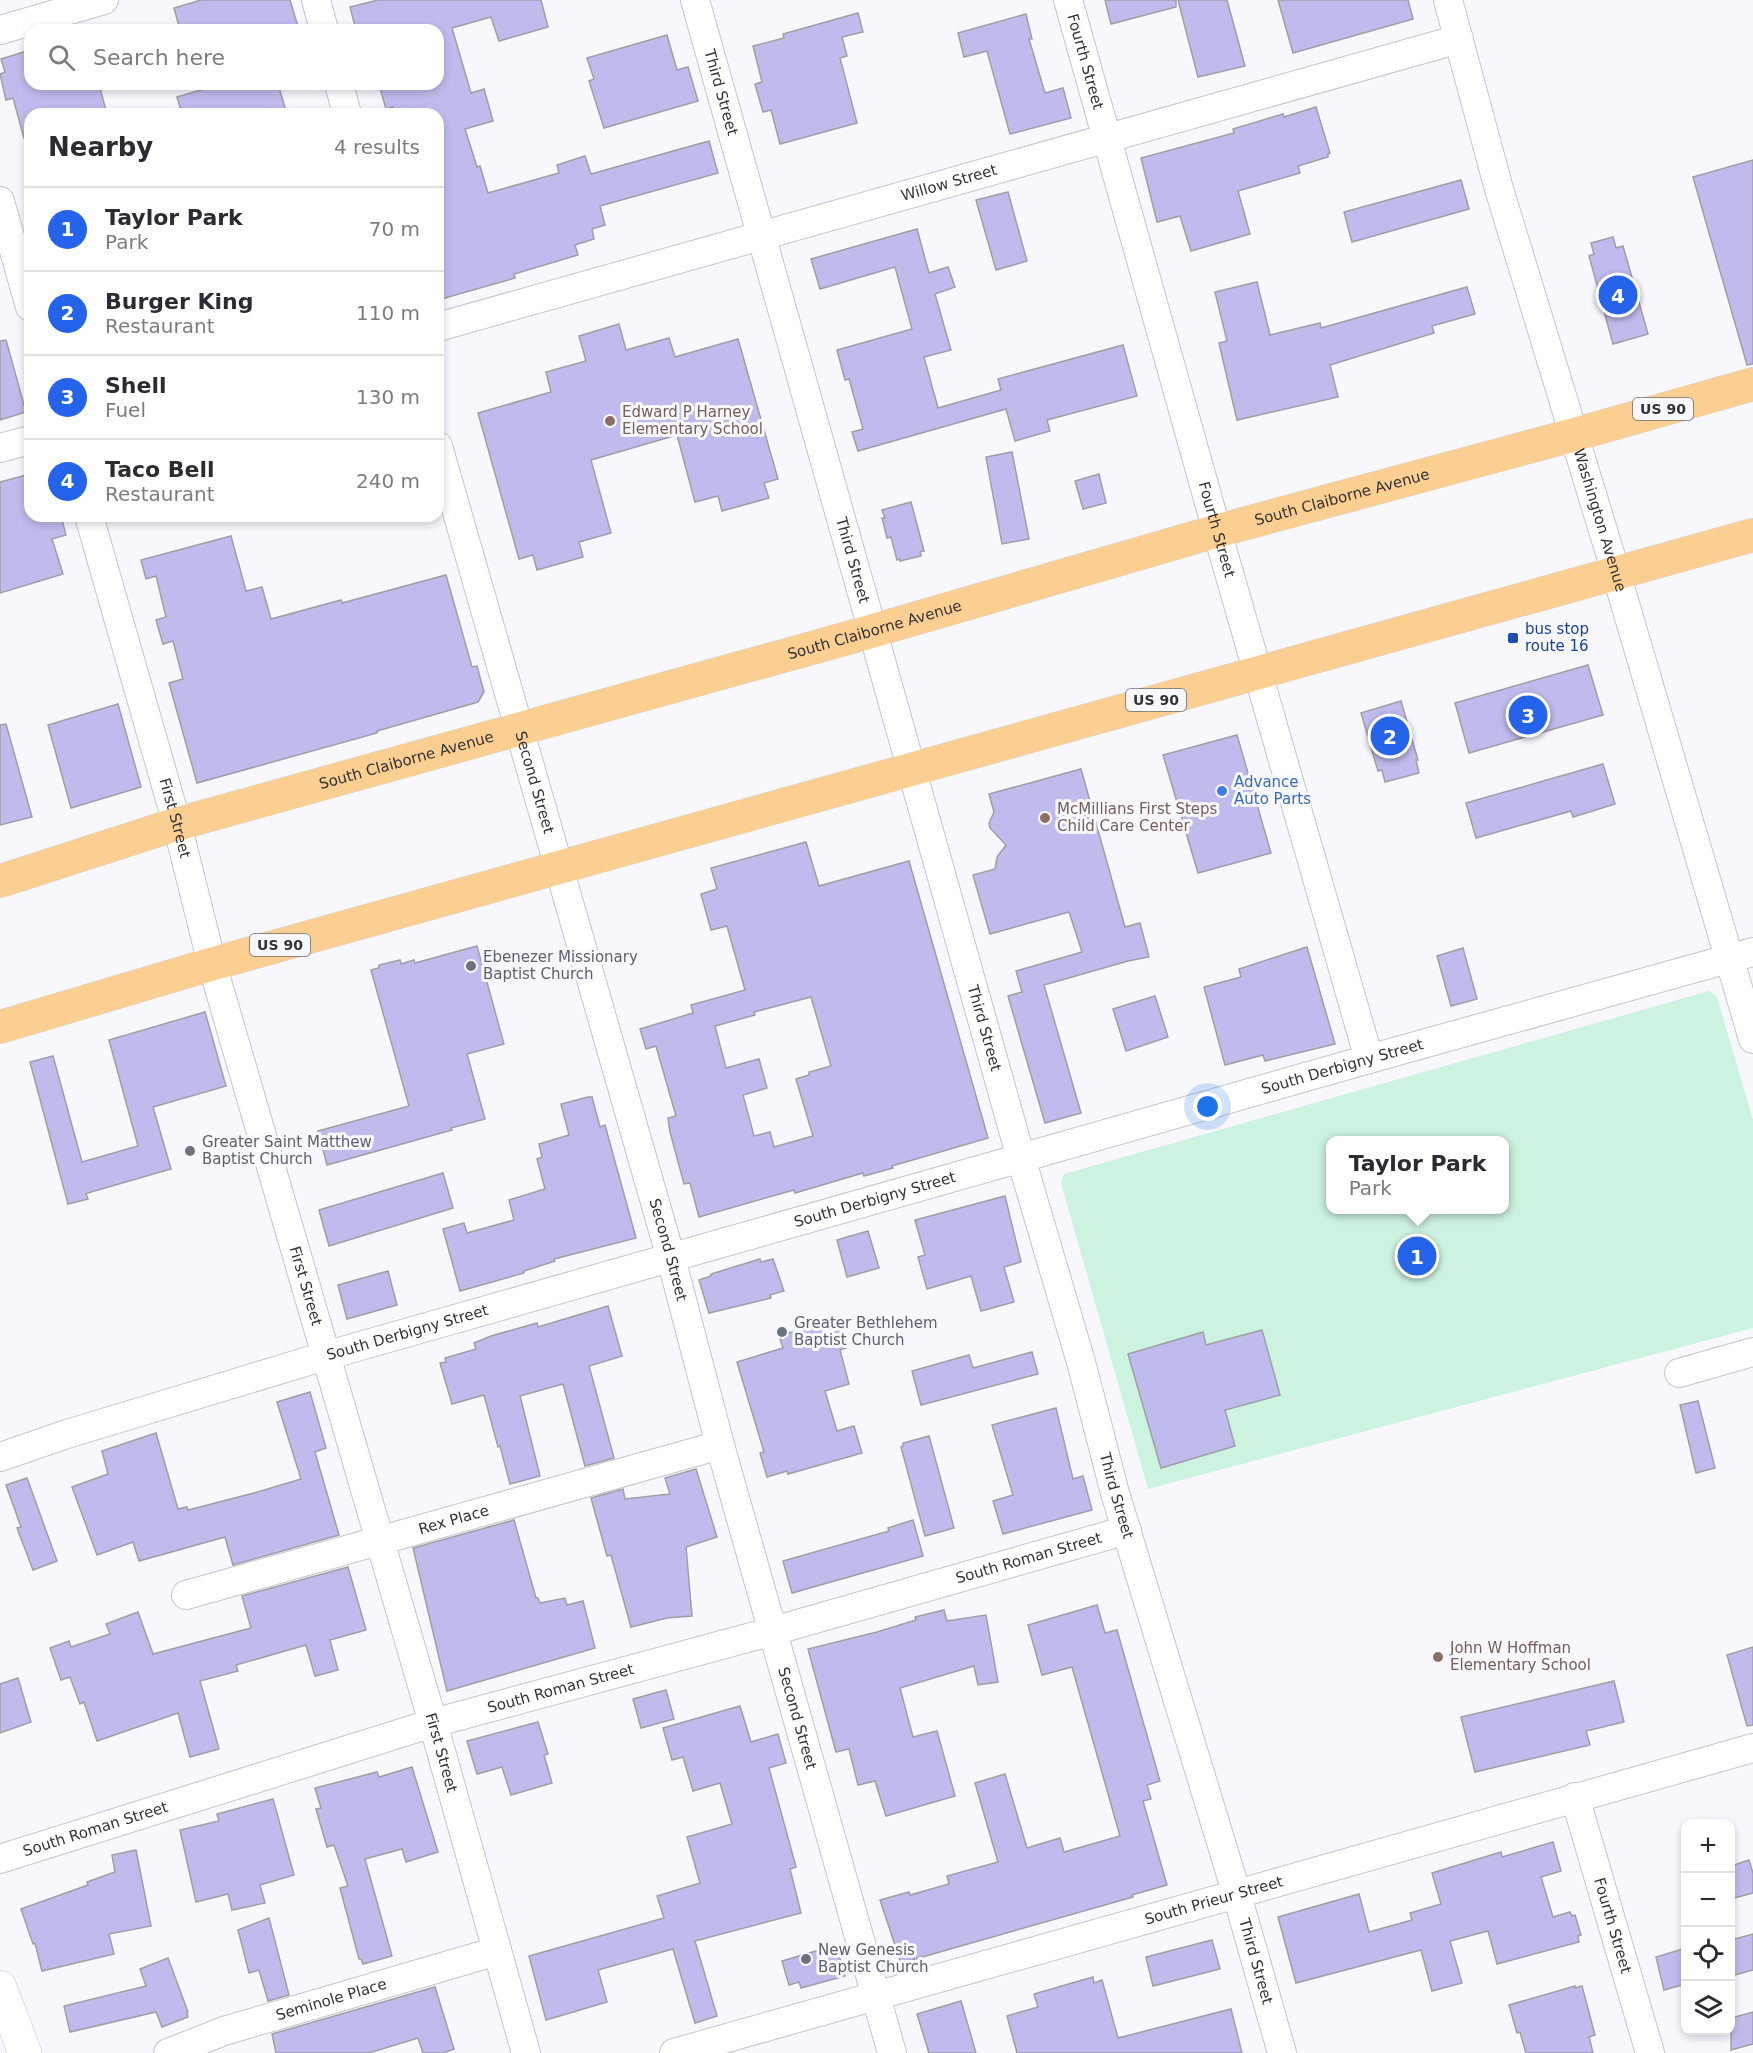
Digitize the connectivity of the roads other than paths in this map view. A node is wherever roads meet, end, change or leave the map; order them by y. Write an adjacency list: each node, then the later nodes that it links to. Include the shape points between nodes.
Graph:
1 (104, 0): 7 (street)
2 (316, 0): 6 (street)
3 (695, 0): 13 (street, Third Street)
4 (1068, 0): 11 (street, Fourth Street)
5 (1448, 0): 8 (street, Washington Avenue)
6 (322, 24)
7 (0, 30)
8 (1459, 39): 11 (street, Willow Street); 17 (street, Washington Avenue, via 1499,189)
9 (341, 90): 10 (street)
10 (345, 108)
11 (1106, 138): 13 (street, Willow Street); 22 (street, Fourth Street)
12 (0, 201): 14 (street)
13 (761, 235): 15 (street, Willow Street); 25 (street, Third Street)
14 (24, 286)
15 (444, 325)
16 (1753, 384): 17 (main road, South Claiborne Avenue / US 90)
17 (1573, 435): 22 (main road, South Claiborne Avenue / US 90); 24 (street, Washington Avenue)
18 (24, 442): 19 (street)
19 (0, 448)
20 (444, 467): 27 (street, Second Street)
21 (91, 522): 29 (street, First Street)
22 (1216, 531): 25 (main road, South Claiborne Avenue / US 90); 26 (street, Fourth Street)
23 (1753, 535): 24 (main road, US 90)
24 (1616, 573): 26 (main road, US 90); 32 (street, Washington Avenue)
25 (872, 631): 27 (main road, South Claiborne Avenue / US 90); 28 (street, Third Street)
26 (1258, 671): 28 (main road, US 90); 36 (street, Fourth Street)
27 (519, 730): 29 (main road, South Claiborne Avenue / US 90); 30 (street, Second Street)
28 (912, 769): 30 (main road, US 90); 37 (street, Third Street)
29 (177, 824): 31 (main road, South Claiborne Avenue / US 90); 33 (street, First Street)
30 (560, 868): 33 (main road, US 90); 38 (street, Second Street)
31 (0, 880)
32 (1741, 955): 35 (street, Washington Avenue); 36 (street, South Derbigny Street)
33 (212, 964): 34 (main road, US 90); 40 (street, First Street)
34 (0, 1027)
35 (1753, 1039)
36 (1369, 1059): 37 (street, South Derbigny Street)
37 (1021, 1158): 38 (street, South Derbigny Street); 44 (street, Third Street)
38 (671, 1258): 40 (street, South Derbigny Street); 42 (street, Second Street)
39 (1753, 1352): 41 (street)
40 (325, 1356): 43 (street, South Derbigny Street); 45 (street, First Street)
41 (1679, 1373)
42 (720, 1445): 45 (street, Rex Place); 47 (street, Second Street)
43 (0, 1457)
44 (1127, 1530): 47 (street, South Roman Street); 52 (street, Third Street)
45 (380, 1540): 46 (street, Rex Place); 48 (street, First Street)
46 (186, 1595)
47 (773, 1631): 48 (street, South Roman Street); 55 (street, Second Street)
48 (433, 1723): 51 (street, South Roman Street); 53 (street, First Street)
49 (1753, 1748): 50 (street, South Prieur Street)
50 (1575, 1797): 52 (street, South Prieur Street); 62 (street, Fourth Street)
51 (0, 1859)
52 (1237, 1895): 55 (street, South Prieur Street); 61 (street, Third Street)
53 (497, 1951): 57 (street, Seminole Place, via 224,2031); 58 (street, First Street)
54 (0, 1987): 56 (street)
55 (876, 1995): 59 (street, South Prieur Street); 60 (street, Second Street)
56 (25, 2053)
57 (168, 2053)
58 (526, 2053)
59 (674, 2053)
60 (892, 2053)
61 (1282, 2053)
62 (1650, 2053)

